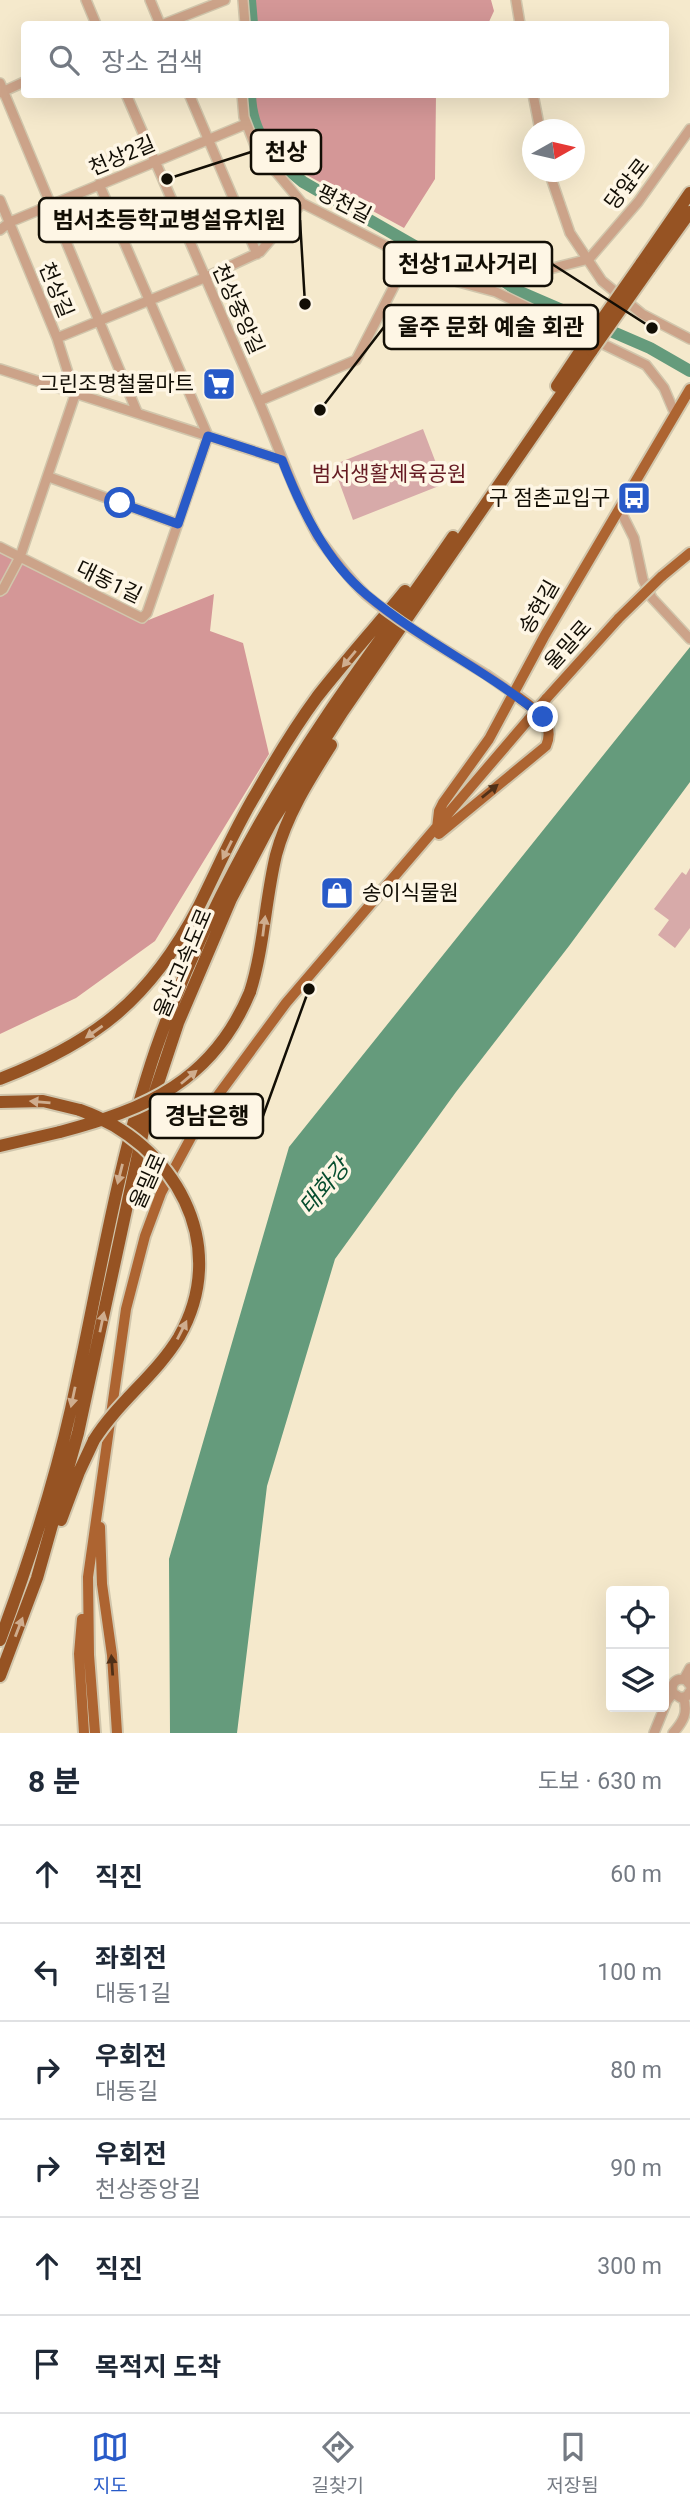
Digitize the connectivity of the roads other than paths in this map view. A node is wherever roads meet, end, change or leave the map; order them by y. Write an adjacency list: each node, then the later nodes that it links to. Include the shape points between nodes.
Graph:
1 (86, 0): 6 (street)
2 (150, 0): 7 (street)
3 (225, 0): 8 (street)
4 (243, 0): 9 (street)
5 (516, 0): 10 (street)
6 (95, 21)
7 (160, 21)
8 (170, 21)
9 (245, 21)
10 (520, 21)
11 (21, 83): 12 (street)
12 (1, 89): 27 (street)
13 (128, 98): 21 (street, 천상중앙길)
14 (191, 98): 20 (street)
15 (243, 98): 18 (street, 평천길)
16 (534, 98): 17 (street)
17 (538, 119)
18 (246, 124): 20 (street, 천상2길); 26 (street, 평천길, via 256,148)
19 (690, 129): 33 (street, 당앞로, via 638,202)
20 (208, 139): 21 (street, 천상2길); 31 (street)
21 (155, 162): 23 (street, 천상2길); 35 (street, 천상중앙길)
22 (552, 182): 33 (street, via 570,233)
23 (99, 184): 27 (street, 천상2길); 37 (street)
24 (690, 194): 34 (highway)
25 (0, 200): 29 (street, 천상길)
26 (302, 203): 31 (street); 32 (street, 평천길)
27 (50, 205): 29 (street, 천상2길); 38 (street)
28 (690, 212): 34 (highway)
29 (10, 222): 30 (street, 천상2길); 39 (street, 천상길)
30 (0, 230)
31 (257, 254): 35 (street)
32 (409, 257): 36 (street, 평천길); 45 (street, via 356,360)
33 (589, 259): 36 (street); 40 (street, via 602,281 642,314)
34 (645, 266): 41 (highway, bridge)
35 (204, 278): 37 (street); 45 (street, 천상중앙길)
36 (475, 288): 47 (street, 평천길, via 496,292 646,365 664,388)
37 (149, 299): 38 (street); 48 (street)
38 (98, 321): 39 (street); 46 (street)
39 (57, 338): 44 (street, 천상길)
40 (690, 339)
41 (589, 347): 56 (highway, 울산고속도로); 59 (highway, 울산고속도로)
42 (0, 369): 44 (street)
43 (690, 390): 47 (main road)
44 (75, 395): 46 (street); 50 (street)
45 (259, 401): 49 (street, 천상중앙길)
46 (137, 412): 48 (street)
47 (675, 414): 51 (main road)
48 (208, 436): 49 (street); 52 (street, 대동1길)
49 (282, 460): 60 (street, 천상중앙길, bridge, via 318,537 366,594)
50 (49, 477): 52 (street); 55 (street)
51 (620, 510): 58 (street, via 634,538 652,598); 60 (main road, 송현길)
52 (178, 524): 55 (street, 대동1길, via 142,618)
53 (0, 547): 55 (street, 대동1길)
54 (690, 552): 61 (main road, 울밀로, bridge, via 619,618)
55 (20, 557): 57 (street)
56 (427, 573): 63 (highway, one-way to 63, via 409,587 316,698 256,793 181,938 148,985 74,1046); 69 (highway, 울산고속도로, one-way to 69, via 325,719 258,826 172,1005 127,1144 58,1462)
57 (0, 591)
58 (690, 639)
59 (367, 677): 65 (highway, one-way to 59, bridge, via 131,1110 177,1086 214,1053 250,992 285,826 364,692); 67 (highway, 울산고속도로, one-way to 59, via 78,1433 145,1122 177,1023 250,861 293,786)
60 (514, 694): 61 (main road, 송현길, via 489,739 443,803); 62 (main road, one-way to 60, via 546,746 548,724)
61 (437, 828): 62 (main road, 울밀로)
62 (419, 850): 66 (main road, 울밀로, via 286,1003 218,1092 173,1167 145,1237 126,1309)
63 (0, 1079)
64 (0, 1102): 67 (highway, one-way to 64, bridge, via 94,1440 177,1340 194,1303 198,1257 189,1210 164,1167 127,1132 80,1110 43,1101)
65 (0, 1146)
66 (100, 1488): 68 (main road, 울밀로); 77 (main road, one-way to 66, via 102,1584)
67 (37, 1578): 71 (highway, 울산고속도로, one-way to 67)
68 (86, 1592): 75 (main road, via 79,1654); 76 (main road, 울밀로)
69 (0, 1640)
70 (690, 1668): 72 (street)
71 (0, 1676)
72 (687, 1682): 73 (street, via 674,1682)
73 (673, 1693): 74 (street); 78 (street)
74 (688, 1693): 79 (street, via 683,1720)
75 (84, 1733)
76 (95, 1733)
77 (117, 1733)
78 (654, 1733)
79 (673, 1733)

